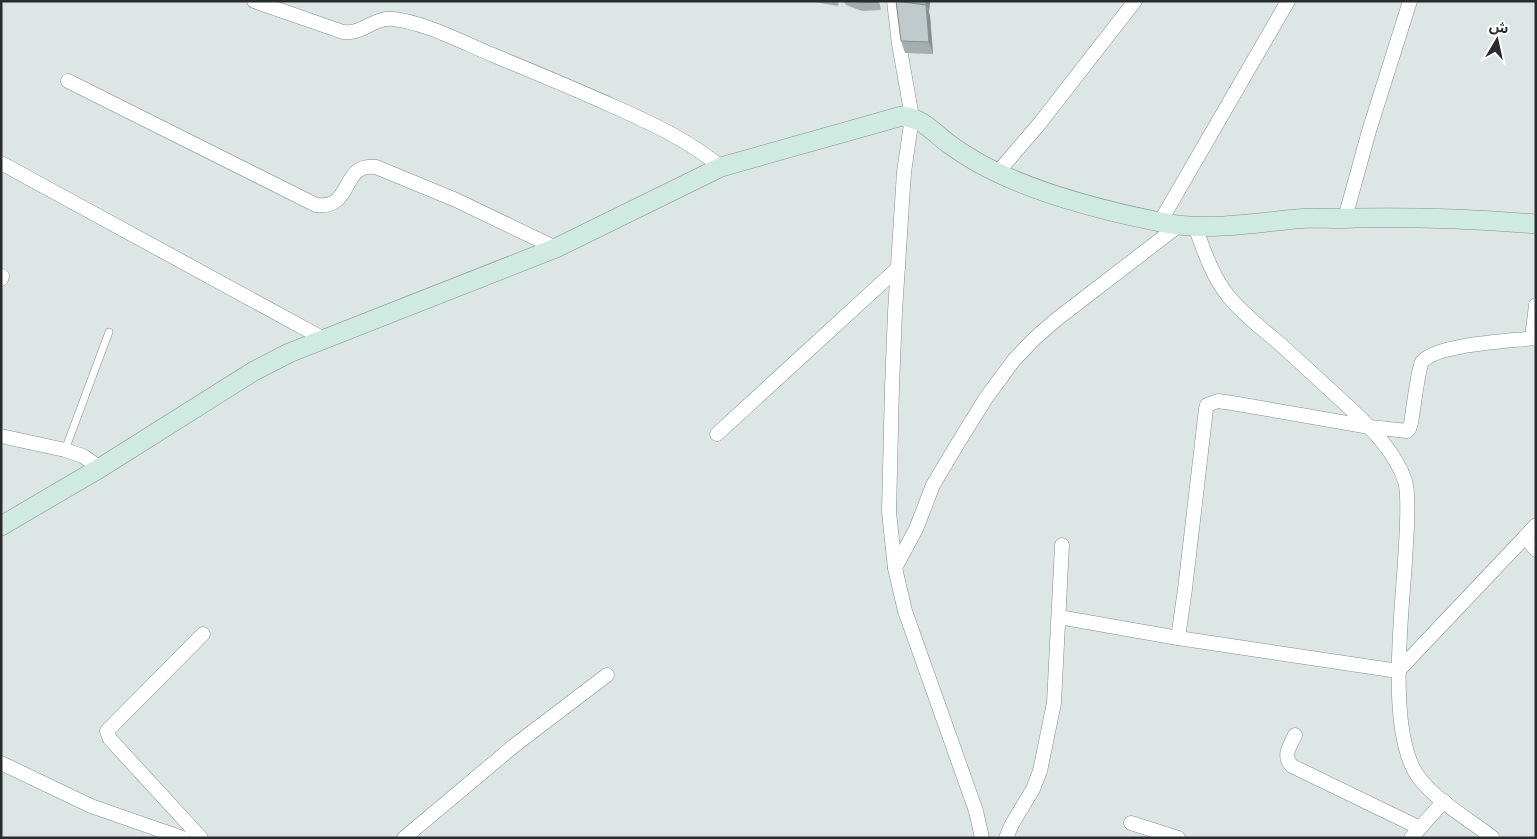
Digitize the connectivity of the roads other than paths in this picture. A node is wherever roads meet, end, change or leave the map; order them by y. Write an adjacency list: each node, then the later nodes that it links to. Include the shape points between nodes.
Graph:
1 (254, 1): 9 (street, via 343,32 358,32 374,22 392,19 438,32 575,89 676,136)
2 (894, 1): 7 (street)
3 (1136, 1): 10 (street)
4 (1288, 1): 13 (street)
5 (1410, 1): 11 (street)
6 (68, 81): 14 (street, via 316,205 326,206 335,202 358,170 376,167 456,200)
7 (912, 117): 9 (street, via 902,116); 10 (street, via 966,156); 15 (street, via 904,172)
8 (1, 163): 18 (street)
9 (721, 167): 14 (street)
10 (998, 172): 13 (street, via 1046,192 1102,209)
11 (1345, 218): 12 (street, via 1428,217); 13 (street, via 1226,227)
12 (1536, 224)
13 (1178, 225): 20 (street, via 1210,265 1229,297); 30 (street, via 1057,319 1014,360 958,443 934,485)
14 (556, 248): 18 (street)
15 (898, 268): 21 (street); 30 (street, via 889,512)
16 (1536, 304): 19 (street)
17 (108, 332): 23 (lane)
18 (324, 339): 24 (street, via 254,371)
19 (1535, 339): 20 (street, via 1454,348 1430,355 1422,363 1409,429)
20 (1370, 428): 33 (street, via 1218,401 1208,405); 34 (street, via 1394,458 1405,483 1406,543)
21 (717, 434)
22 (1, 436): 23 (street)
23 (65, 450): 24 (street, via 83,456)
24 (100, 468): 26 (street)
25 (1536, 525): 27 (street)
26 (1, 526)
27 (1525, 537): 29 (street); 34 (street)
28 (1062, 545): 31 (street)
29 (1536, 550)
30 (895, 568): 44 (street, via 905,611 976,811)
31 (1059, 617): 33 (street); 45 (street, via 1054,703 1040,770)
32 (203, 634): 42 (street, via 107,731 110,739)
33 (1178, 638): 34 (street)
34 (1398, 671): 38 (street, via 1401,722 1408,759 1420,780)
35 (607, 675): 43 (street, via 515,745)
36 (1295, 734): 40 (street, via 1286,755 1292,766)
37 (1, 764): 41 (street, via 90,806)
38 (1444, 801): 40 (street); 47 (street)
39 (1131, 822): 46 (street)
40 (1416, 833)
41 (183, 838)
42 (201, 838)
43 (404, 838)
44 (982, 838)
45 (1006, 838)
46 (1178, 838)
47 (1494, 838)

